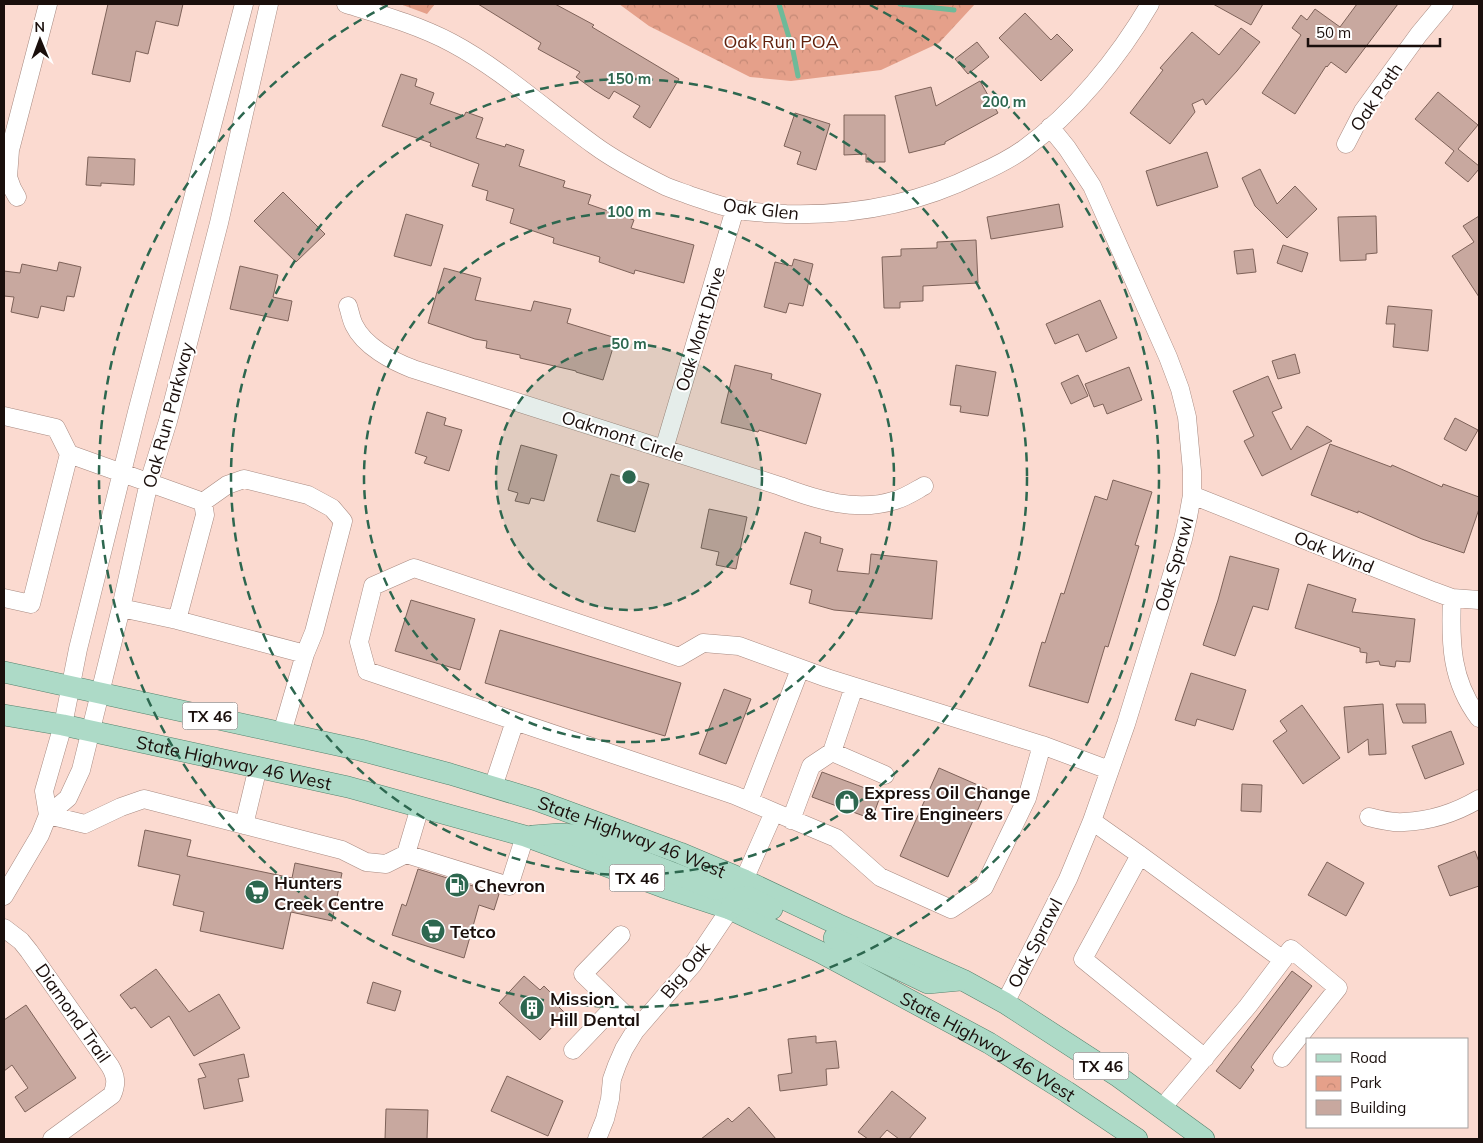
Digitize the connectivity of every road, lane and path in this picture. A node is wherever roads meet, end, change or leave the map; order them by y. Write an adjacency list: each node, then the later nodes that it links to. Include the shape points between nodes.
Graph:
1 (48, 4): 9 (street, via 10,150 8,177)
2 (244, 4): 15 (street, Oak Run Parkway)
3 (269, 4): 16 (street, Oak Run Parkway, via 219,223)
4 (346, 4): 10 (street, Oak Glen, via 417,26 454,44 604,151 666,187)
5 (1150, 4): 7 (street, Oak Glen, via 1110,63)
6 (1444, 4): 8 (street, Oak Path, via 1363,110)
7 (1050, 128): 10 (street, Oak Glen, via 1023,150 994,167 916,199 880,208 805,215); 18 (street, Oak Sprawl, via 1092,186 1168,357 1187,416)
8 (1346, 144)
9 (18, 198)
10 (735, 209): 13 (street, Oak Mont Drive)
11 (348, 306): 13 (street, Oakmont Circle, via 354,326 362,337 396,362)
12 (4, 416): 14 (street, via 56,428)
13 (664, 449): 17 (street, Oakmont Circle, via 830,503 875,505 898,500)
14 (69, 454): 15 (street); 20 (street, via 31,604)
15 (121, 474): 16 (street); 28 (street, Oak Run Parkway)
16 (149, 482): 19 (street); 23 (street, Oak Run Parkway)
17 (924, 486)
18 (1192, 496): 21 (street, Oak Wind); 40 (street, Oak Sprawl, via 1183,538)
19 (202, 502): 24 (street, via 205,515); 25 (street, via 227,485 244,479 308,495 332,508 343,522 314,632)
20 (4, 598)
21 (1452, 598): 22 (street, Oak Wind); 32 (street, via 1451,643 1455,668 1462,690)
22 (1479, 600)
23 (121, 608): 24 (street); 30 (street, Oak Run Parkway)
24 (177, 620): 25 (street)
25 (305, 654): 36 (street)
26 (800, 669): 29 (street); 33 (street, via 739,646 703,643 679,657 414,568 373,586 359,642 367,672); 44 (street)
27 (4, 672): 28 (main road, State Highway 46 West / TX 46)
28 (71, 687): 30 (main road, State Highway 46 West / TX 46); 34 (street, Oak Run Parkway)
29 (854, 687): 37 (street); 38 (street)
30 (100, 694): 35 (street, Oak Run Parkway); 36 (main road, State Highway 46 West / TX 46)
31 (4, 715): 34 (main road, State Highway 46 West / TX 46)
32 (1479, 718)
33 (515, 722): 42 (street); 44 (street)
34 (63, 725): 35 (main road, State Highway 46 West / TX 46); 47 (street, Oak Run Parkway, via 44,791)
35 (91, 732): 39 (main road, State Highway 46 West / TX 46); 47 (street, Oak Run Parkway, via 81,770 68,798)
36 (282, 733): 42 (main road, State Highway 46 West / TX 46, via 360,750)
37 (1042, 746): 40 (street); 49 (street, via 1027,798 984,887 951,909 880,877 836,838)
38 (832, 752): 41 (street); 49 (street, via 811,766)
39 (258, 767): 45 (main road, State Highway 46 West / TX 46); 51 (street)
40 (1109, 770): 50 (street, Oak Sprawl)
41 (885, 775)
42 (494, 787): 55 (main road, State Highway 46 West / TX 46, via 608,826)
43 (1479, 799): 48 (street, via 1430,818 1404,822)
44 (749, 801): 46 (street)
45 (420, 807): 52 (main road, State Highway 46 West / TX 46); 53 (street)
46 (774, 812): 49 (street); 55 (street)
47 (48, 815): 51 (street, via 85,824 144,799); 56 (street, Oak Run Parkway, via 40,835)
48 (1368, 817)
49 (791, 820)
50 (1092, 821): 54 (street); 62 (street, Oak Sprawl, via 1068,879)
51 (244, 825): 53 (street, via 342,850 366,862 386,864)
52 (525, 836): 53 (street, via 509,886); 55 (main road, via 575,835 714,889 730,887); 57 (main road, State Highway 46 West / TX 46)
53 (406, 854)
54 (1140, 854): 60 (street); 66 (street, via 1083,959)
55 (744, 880): 61 (main road, State Highway 46 West / TX 46)
56 (4, 896)
57 (730, 909): 61 (main road, via 738,898 749,898 928,983); 64 (street, Big Oak, via 693,964); 71 (main road, State Highway 46 West / TX 46, via 820,952 989,1043)
58 (4, 928): 69 (street, Diamond Trail, via 29,951 115,1077 112,1095)
59 (621, 935): 63 (street, via 583,974)
60 (1283, 960): 66 (street); 67 (street, via 1291,948 1338,988)
61 (963, 980): 62 (main road, State Highway 46 West / TX 46)
62 (1004, 1003): 68 (main road, State Highway 46 West / TX 46)
63 (615, 1006): 64 (street); 65 (street)
64 (638, 1027): 70 (street, Big Oak, via 617,1065 605,1120)
65 (574, 1050)
66 (1205, 1058): 68 (street)
67 (1282, 1058)
68 (1162, 1108): 72 (main road, State Highway 46 West / TX 46)
69 (52, 1139)
70 (597, 1139)
71 (1137, 1139)
72 (1204, 1139)

